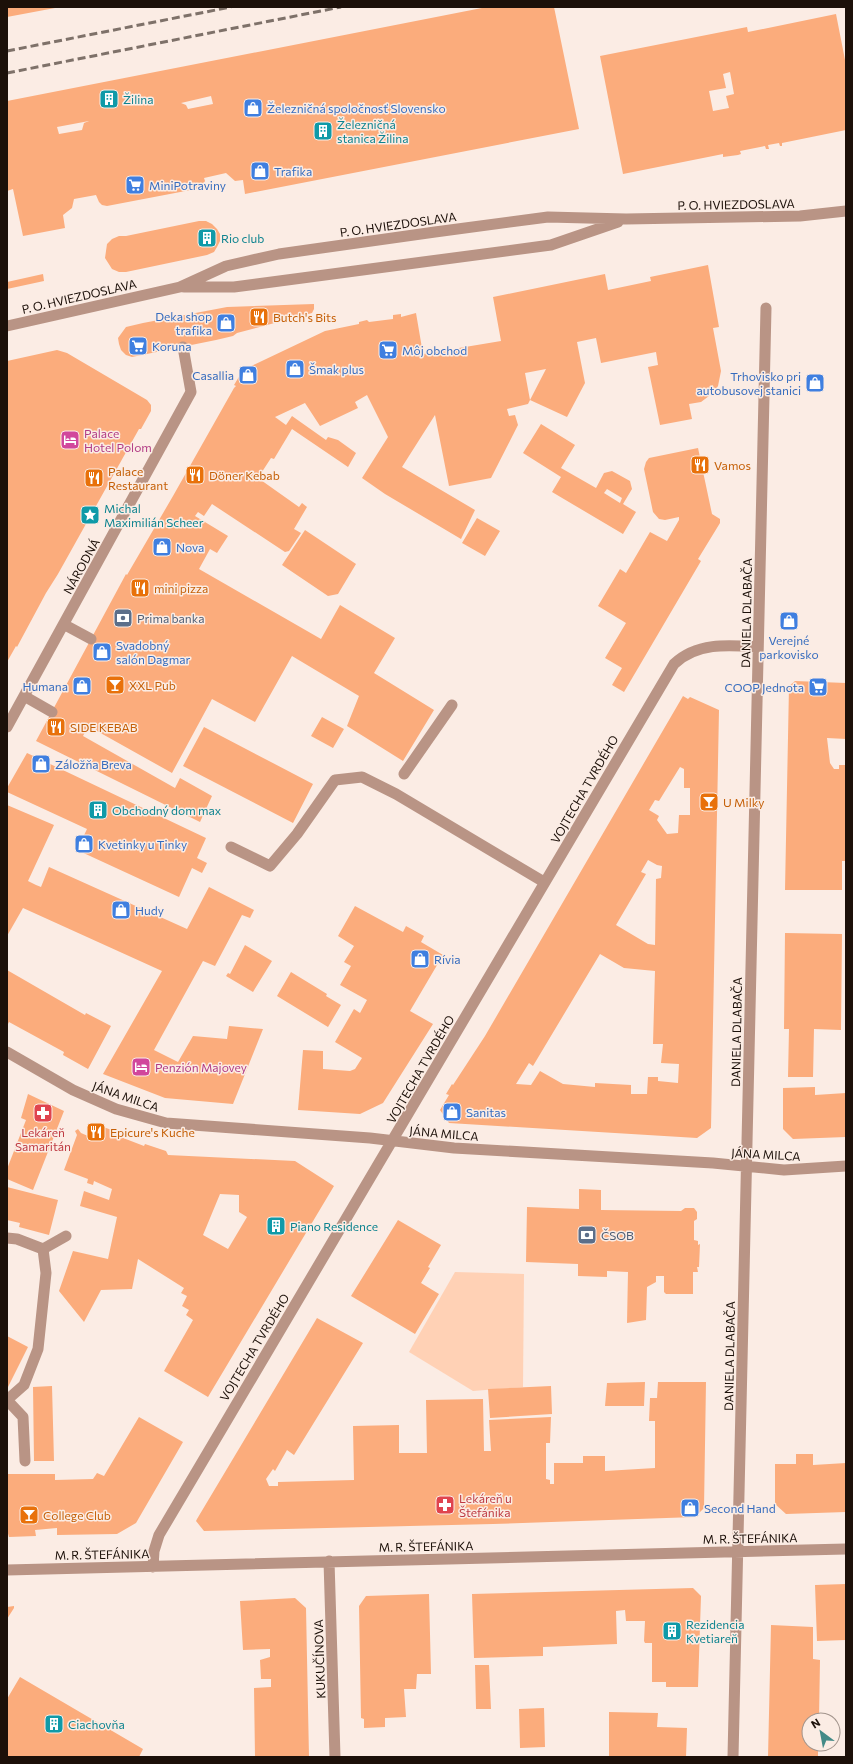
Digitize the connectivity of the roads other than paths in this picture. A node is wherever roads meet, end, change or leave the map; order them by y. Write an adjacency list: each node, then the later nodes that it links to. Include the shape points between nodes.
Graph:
1 (846, 211): 2 (street, P. O. HVIEZDOSLAVA, via 800,216)
2 (626, 219): 3 (street, P. O. HVIEZDOSLAVA, via 551,245 234,287); 3 (street, P. O. HVIEZDOSLAVA, via 548,217 279,254 226,266)
3 (180, 287): 5 (street, P. O. HVIEZDOSLAVA)
4 (766, 308): 9 (street, DANIELA DLABAČA)
5 (7, 326)
6 (183, 347): 7 (street, NÁRODNÁ, via 191,392)
7 (64, 625): 8 (street); 10 (street, NÁRODNÁ)
8 (91, 639)
9 (758, 648): 16 (street, VOJTECHA TVRDÉHO, via 725,645 693,651 682,656 674,664); 20 (street, DANIELA DLABAČA)
10 (24, 696): 12 (street); 13 (street, NÁRODNÁ)
11 (452, 705): 14 (street)
12 (52, 712)
13 (7, 728)
14 (404, 774)
15 (231, 847): 16 (street, via 270,866 297,834 335,780 362,777 396,794)
16 (544, 882): 18 (street, VOJTECHA TVRDÉHO)
17 (7, 1052): 18 (street, JÁNA MILCA, via 73,1090 116,1109 166,1123)
18 (393, 1141): 20 (street, JÁNA MILCA, via 454,1148); 29 (street, VOJTECHA TVRDÉHO, via 158,1535)
19 (846, 1166): 20 (street, JÁNA MILCA, via 784,1170)
20 (746, 1167): 27 (street, DANIELA DLABAČA)
21 (66, 1236): 23 (street)
22 (7, 1238): 23 (street)
23 (43, 1249): 24 (street, via 46,1273 38,1349 24,1386)
24 (7, 1400): 25 (street, via 23,1418)
25 (25, 1461)
26 (846, 1549): 27 (street, M. R. ŠTEFÁNIKA)
27 (738, 1552): 28 (street, M. R. ŠTEFÁNIKA); 32 (street, DANIELA DLABAČA)
28 (329, 1561): 29 (street, M. R. ŠTEFÁNIKA); 31 (street, KUKUČÍNOVA)
29 (153, 1567): 30 (street, M. R. ŠTEFÁNIKA, via 103,1566)
30 (7, 1570)
31 (335, 1757)
32 (733, 1757)

